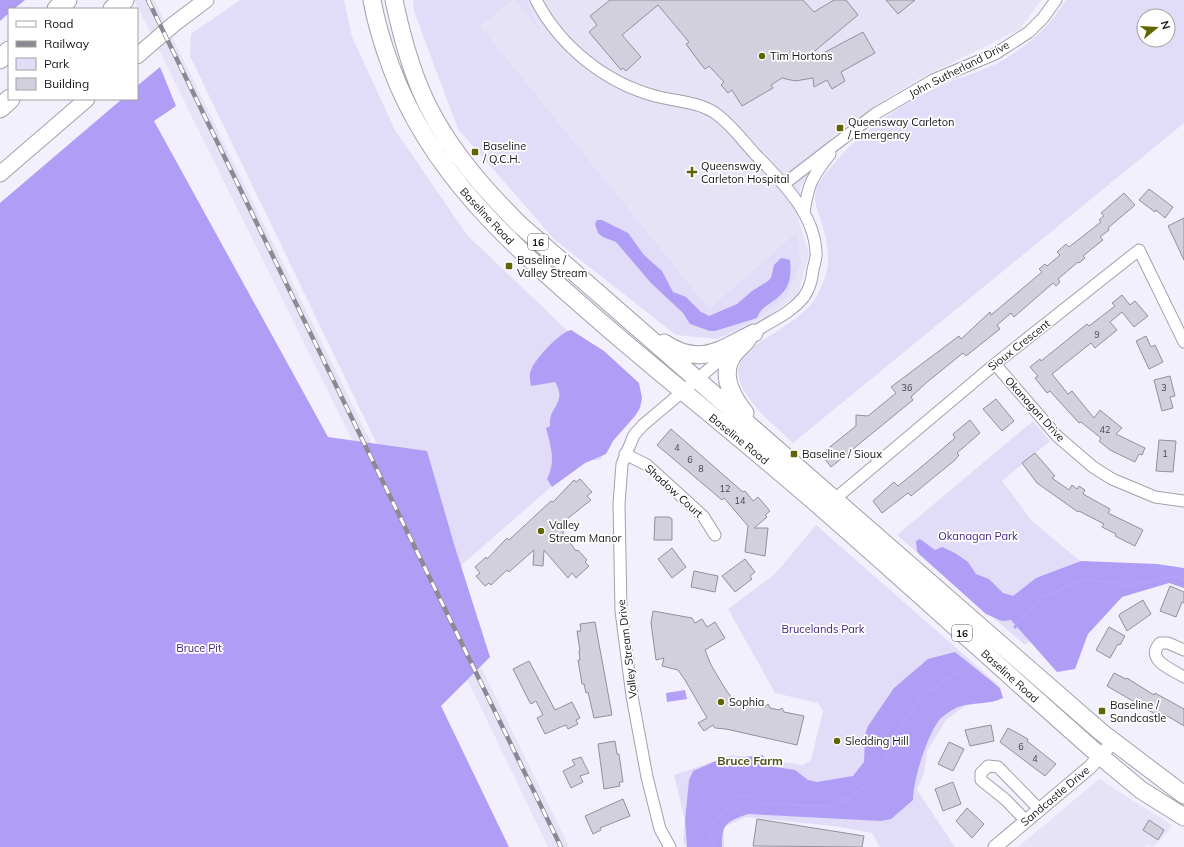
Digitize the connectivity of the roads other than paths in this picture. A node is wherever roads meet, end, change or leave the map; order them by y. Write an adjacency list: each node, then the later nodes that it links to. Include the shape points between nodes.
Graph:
1 (67, 0): 8 (highway)
2 (124, 0): 9 (highway)
3 (206, 0): 11 (main road)
4 (372, 0): 25 (main road, Baseline Road / 16, via 383,44 407,104 438,157 475,205 539,268)
5 (394, 0): 20 (main road, Baseline Road / 16, via 407,53 422,94 460,157 520,225)
6 (536, 0): 18 (street, via 545,17 563,40 598,69 625,86 706,108 715,113)
7 (1056, 0): 16 (street, John Sutherland Drive, via 1029,32 995,54 933,80 884,108)
8 (58, 8)
9 (114, 8)
10 (8, 52): 12 (highway)
11 (138, 55)
12 (0, 59)
13 (9, 100): 15 (highway)
14 (86, 100): 17 (main road)
15 (0, 108)
16 (836, 145): 18 (street, John Sutherland Drive); 19 (street, John Sutherland Drive, via 813,175)
17 (0, 174)
18 (784, 184): 19 (street)
19 (804, 213): 21 (street, via 813,234 817,253 811,284 804,297 792,309)
20 (626, 318): 21 (main road, via 675,350 688,355 713,354); 24 (main road, Baseline Road / 16)
21 (754, 333): 24 (street); 26 (main road, via 731,357 729,385 737,403)
22 (1184, 342): 23 (street, Sioux Crescent, via 1139,250)
23 (995, 364): 28 (street, Okanagan Drive, via 1057,436 1093,467 1112,479 1155,497); 29 (street, Sioux Crescent)
24 (696, 379): 25 (street, Valley Stream Drive); 26 (main road, Baseline Road / 16)
25 (681, 392): 27 (street, Valley Stream Drive, via 643,425 634,435); 29 (main road, Baseline Road / 16)
26 (771, 444): 29 (main road, Baseline Road / 16)
27 (625, 454): 30 (street, Shadow Court, via 647,465 704,516); 39 (street, Valley Stream Drive, via 619,504 621,611 632,696 647,777 660,829)
28 (1184, 501)
29 (829, 504): 33 (main road, Baseline Road / 16); 34 (main road, Baseline Road / 16)
30 (715, 535)
31 (1184, 650): 32 (street, via 1168,643 1160,643 1154,654 1157,661)
32 (1184, 677)
33 (1113, 742): 34 (street, Sandcastle Drive); 35 (main road, Baseline Road / 16)
34 (1100, 756): 36 (street, Sandcastle Drive); 37 (main road, Baseline Road / 16, via 1141,790)
35 (1184, 795)
36 (1039, 809): 38 (street, Sandcastle Drive); 38 (street, via 998,767 988,766 981,773 981,780 1006,800)
37 (1184, 817)
38 (1025, 820): 40 (street, Sandcastle Drive)
39 (670, 847)
40 (994, 847)

